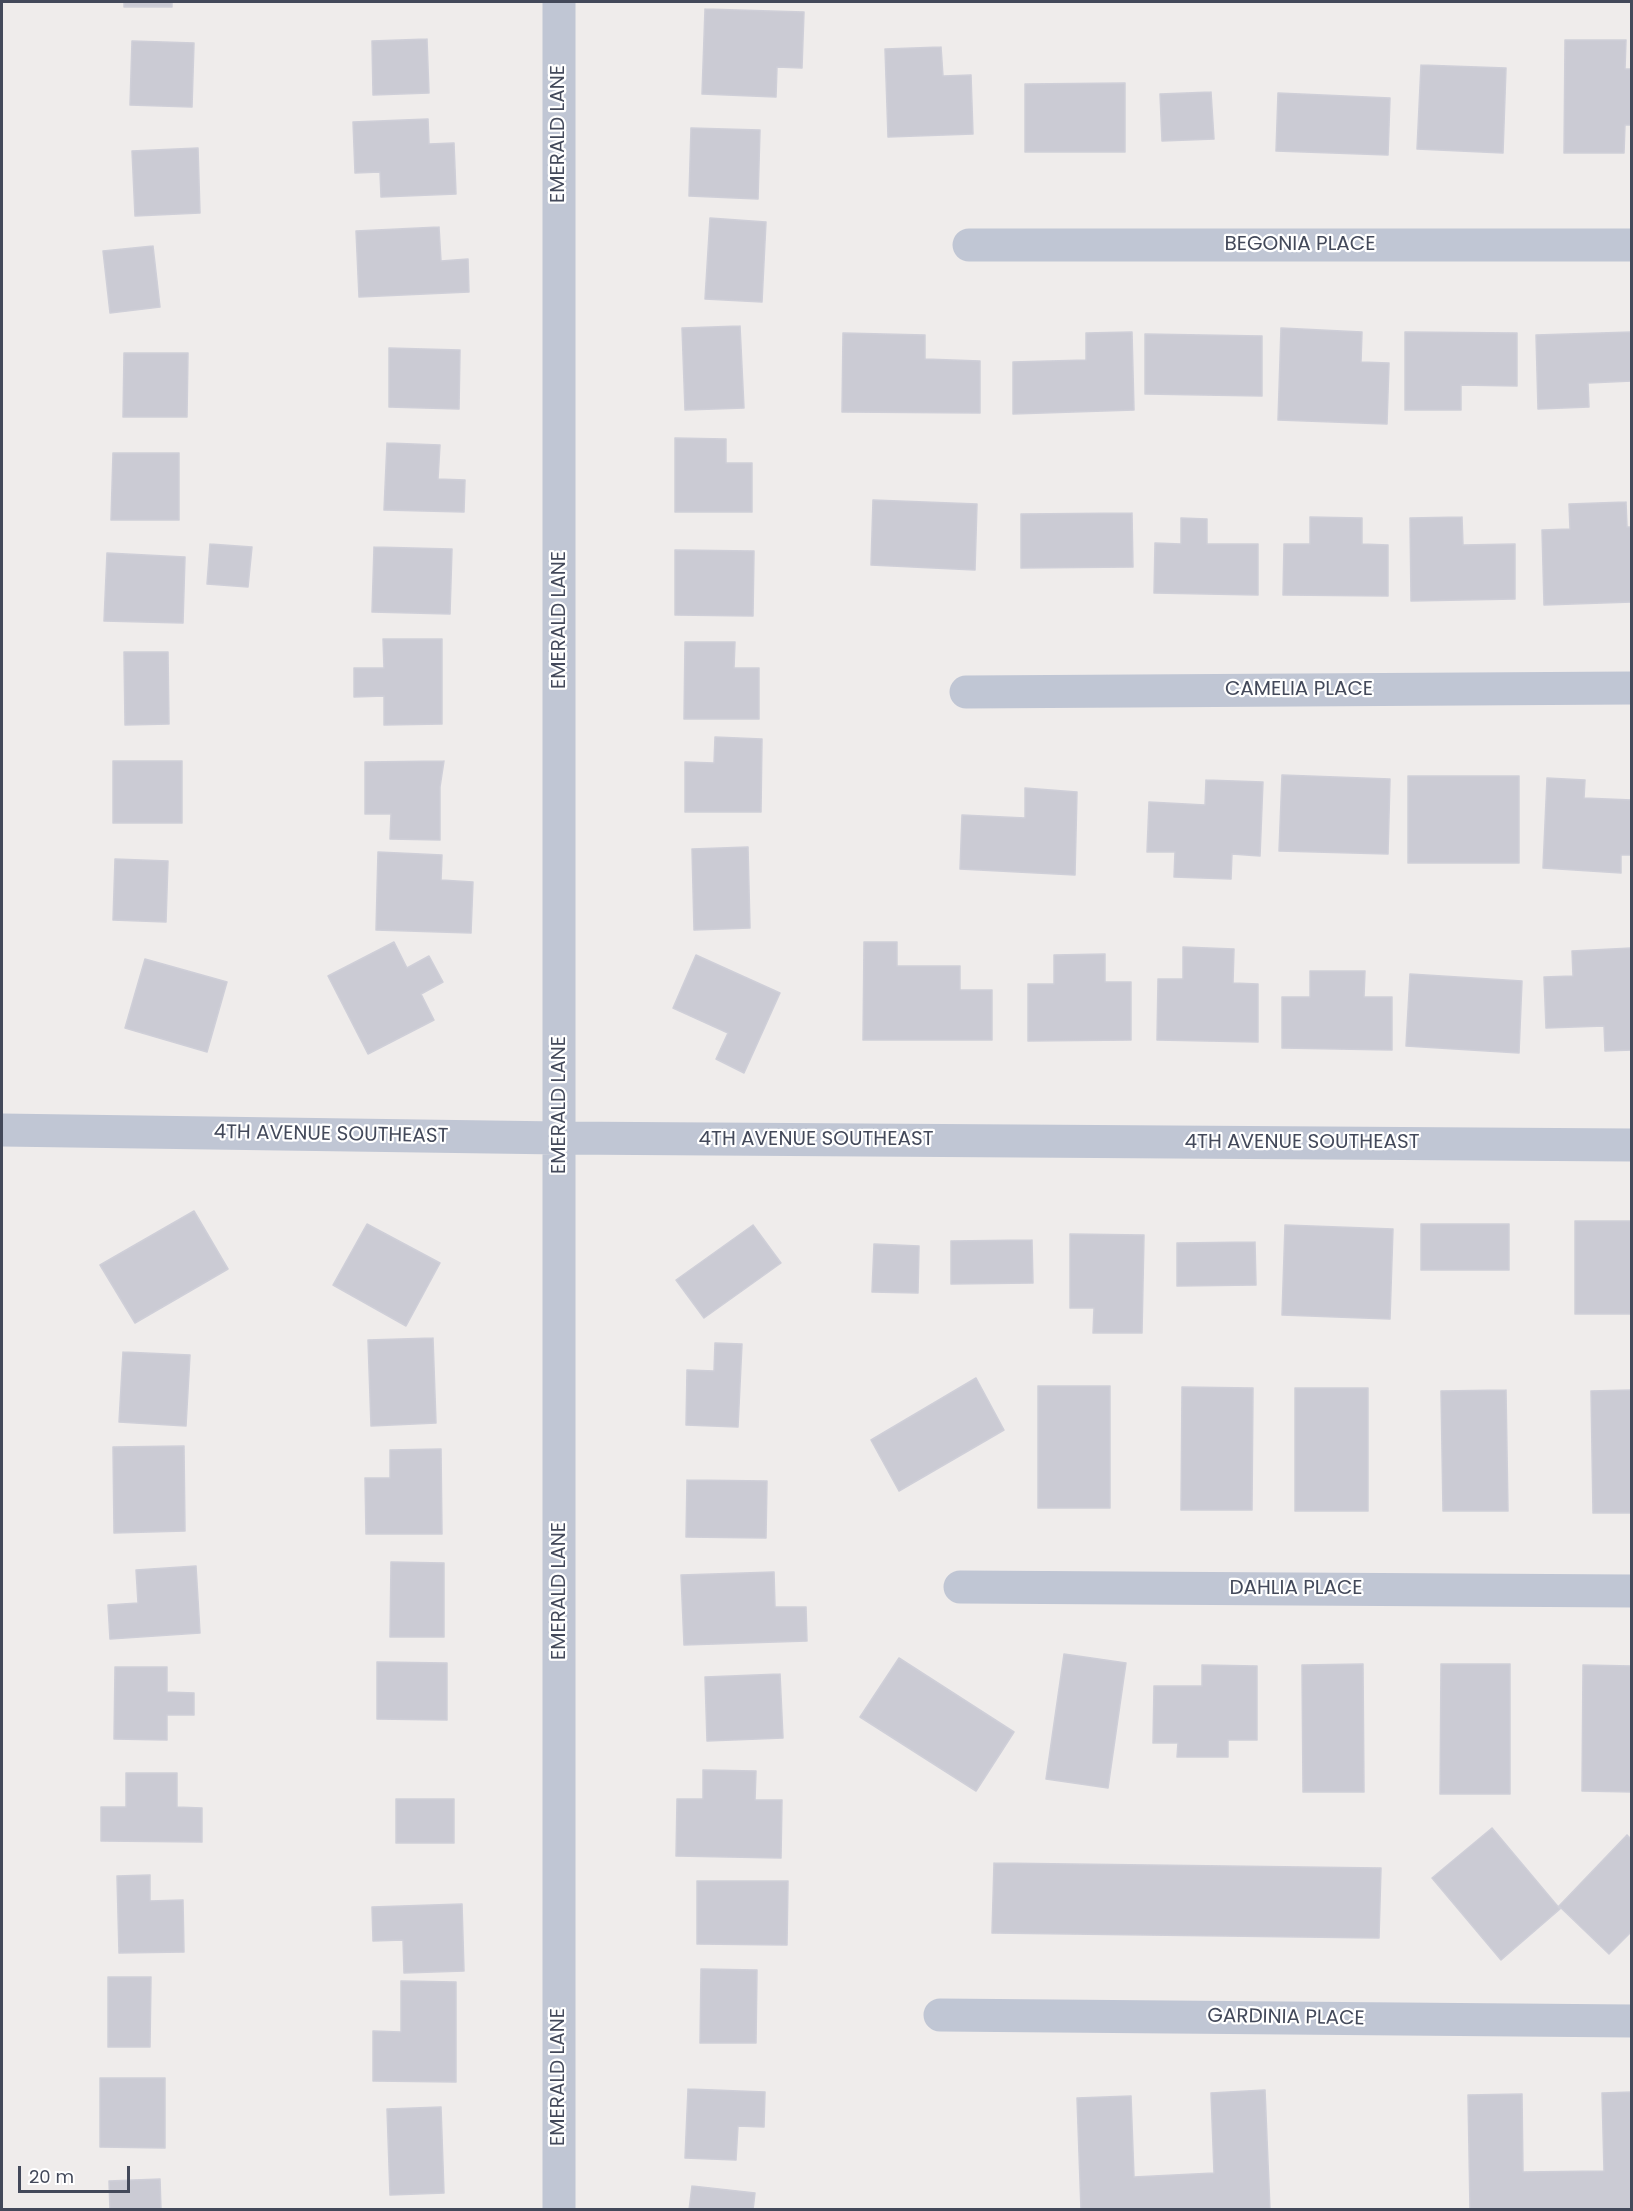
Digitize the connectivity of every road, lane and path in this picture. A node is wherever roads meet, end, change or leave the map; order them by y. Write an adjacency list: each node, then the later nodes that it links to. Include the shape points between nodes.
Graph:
1 (559, 2): 7 (street, EMERALD LANE)
2 (969, 245): 3 (street, BEGONIA PLACE)
3 (1632, 245)
4 (1632, 688): 5 (street, CAMELIA PLACE)
5 (966, 692)
6 (2, 1130): 7 (street, 4TH AVENUE SOUTHEAST)
7 (560, 1138): 8 (street, 4TH AVENUE SOUTHEAST); 13 (street, EMERALD LANE)
8 (1632, 1145)
9 (960, 1587): 10 (street, DAHLIA PLACE)
10 (1632, 1590)
11 (940, 2015): 12 (street, GARDINIA PLACE)
12 (1632, 2022)
13 (559, 2210)

